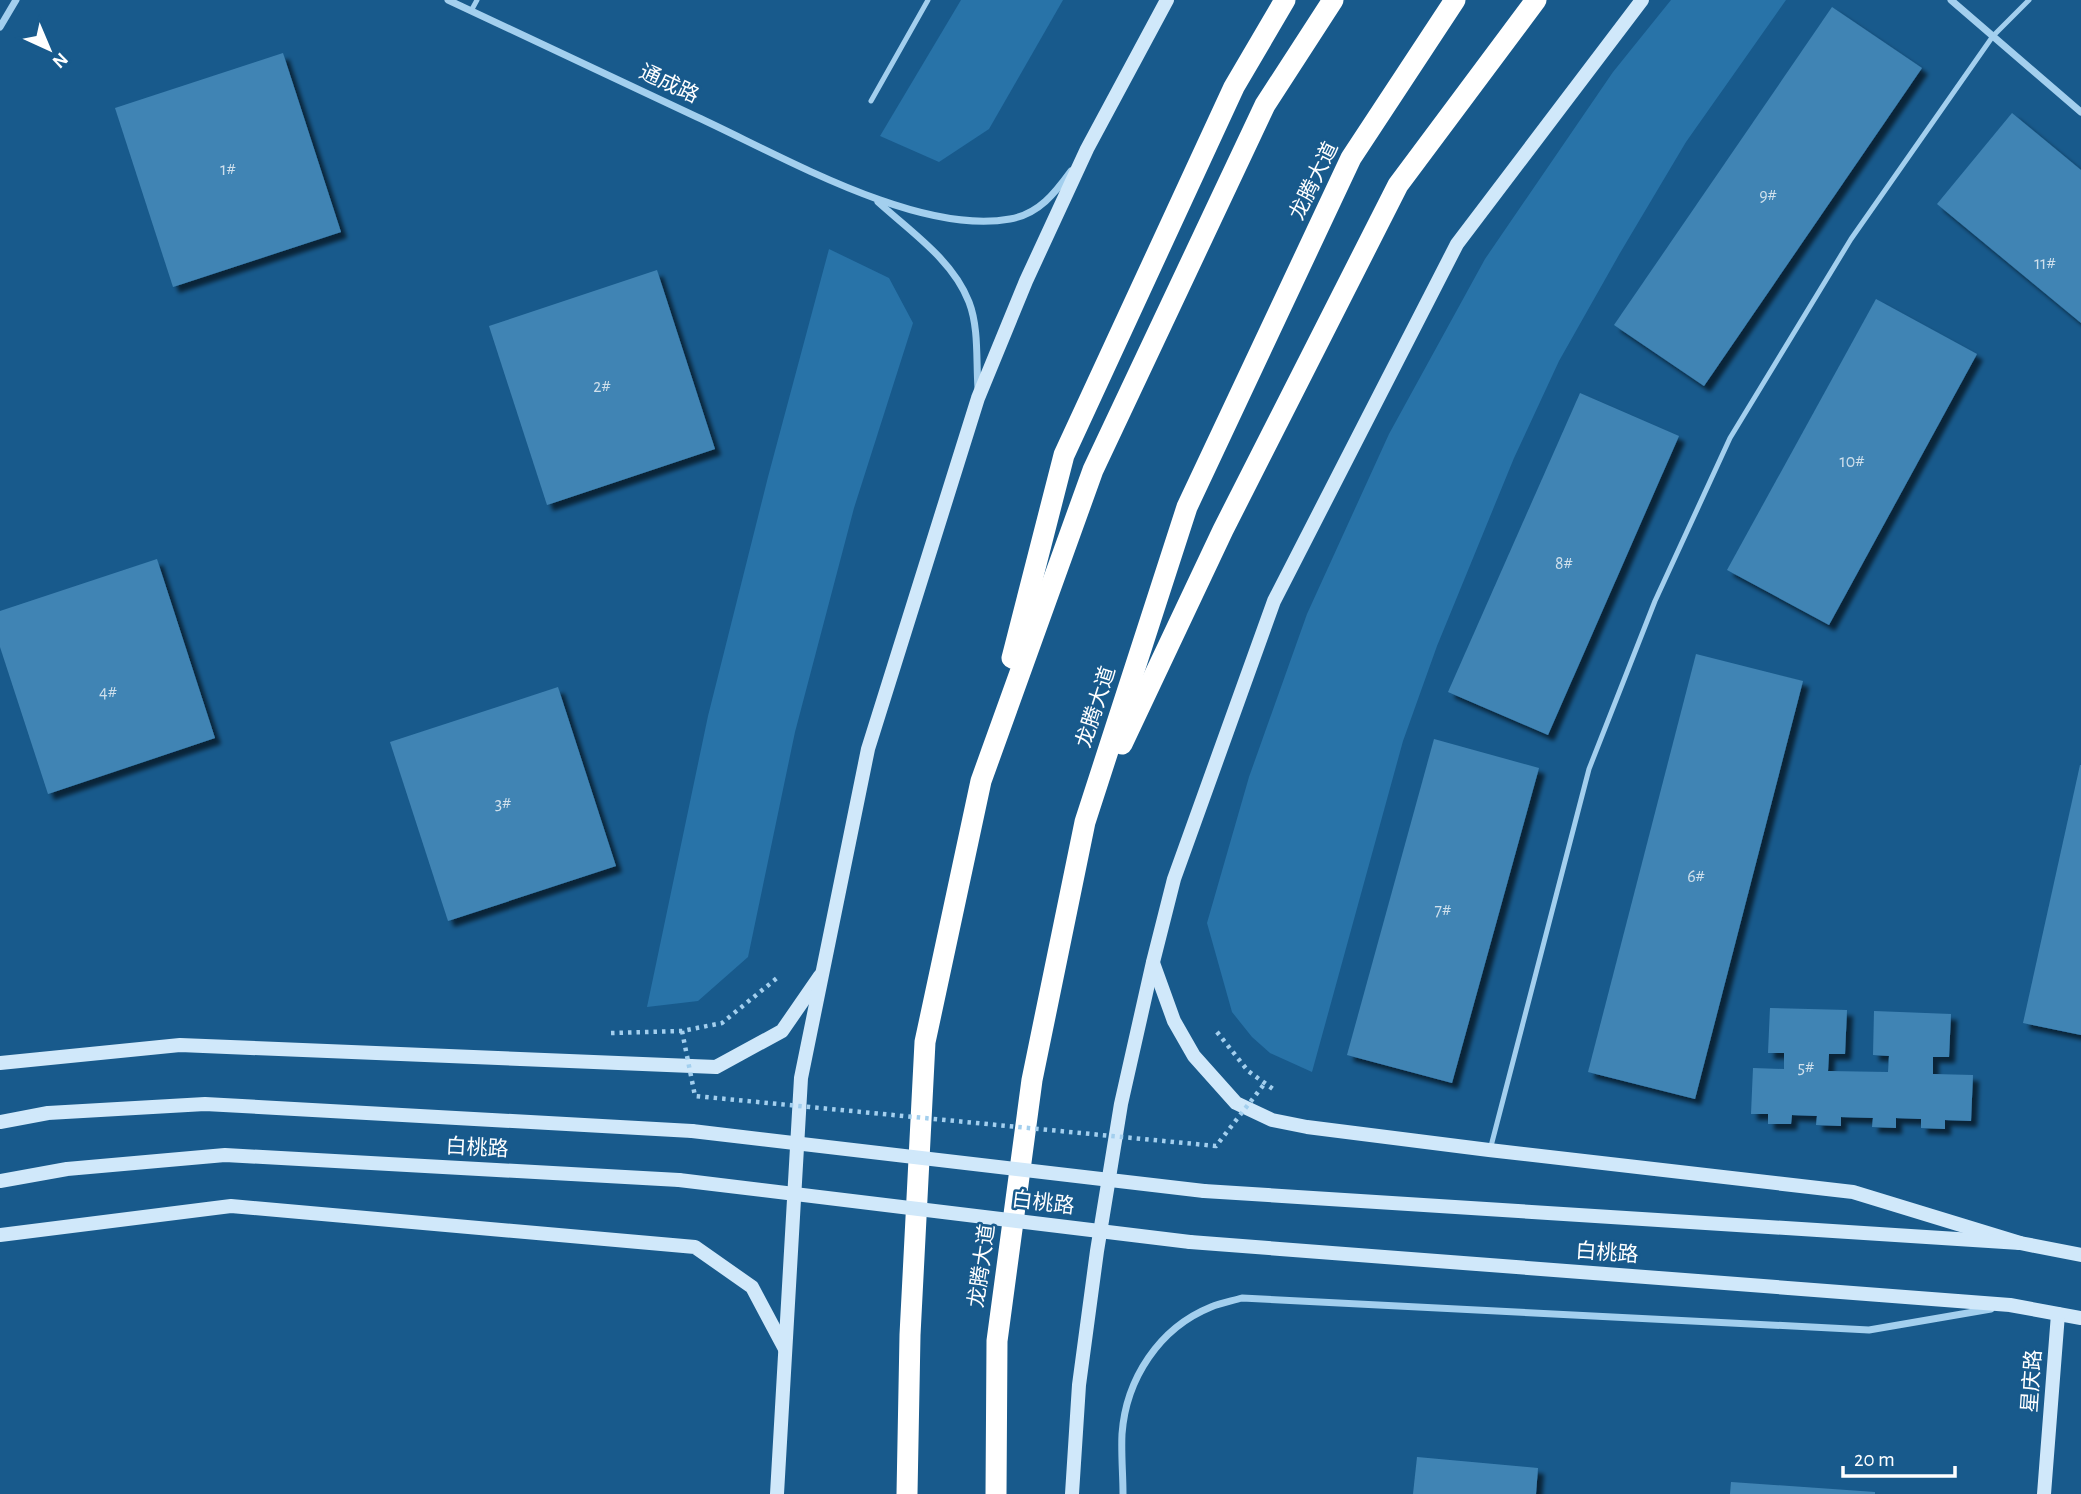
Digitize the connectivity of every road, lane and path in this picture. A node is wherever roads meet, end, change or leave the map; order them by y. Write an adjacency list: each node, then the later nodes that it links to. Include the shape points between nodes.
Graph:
1 (16, 0): 14 (street)
2 (448, 0): 13 (street, 通成路)
3 (477, 0): 13 (lane)
4 (928, 0): 16 (lane)
5 (1167, 0): 18 (main road)
6 (1285, 0): 21 (highway, via 1234,87 1064,456)
7 (1333, 0): 21 (highway, via 1265,105 1093,470)
8 (1455, 0): 22 (highway, 龙腾大道, via 1351,158 1186,507)
9 (1536, 0): 22 (highway, via 1398,186 1223,530)
10 (1642, 0): 23 (main road, via 1457,243 1273,601 1174,879)
11 (1951, 0): 15 (street)
12 (2029, 0): 15 (lane)
13 (471, 11): 19 (street, 通成路)
14 (0, 27)
15 (1993, 36): 17 (street); 31 (lane, via 1851,239 1730,438 1655,601 1590,769)
16 (871, 101)
17 (2081, 112)
18 (1087, 149): 19 (street, via 1051,198 1032,212 1011,219 965,220); 20 (main road)
19 (875, 200): 20 (street, via 929,247 969,302)
20 (978, 398): 24 (main road, via 868,749)
21 (981, 781): 41 (highway, via 925,1042)
22 (1085, 822): 42 (highway, 龙腾大道, via 1032,1080 997,1341)
23 (1153, 962): 31 (main road, via 1174,1021 1194,1056 1236,1103 1272,1120 1307,1127); 43 (main road, via 1121,1104 1097,1251 1079,1385)
24 (823, 972): 29 (main road, via 782,1031 716,1067 180,1045); 39 (main road, via 802,1078)
25 (777, 978): 26 (path, via 722,1023)
26 (682, 1031): 27 (path, bridge, via 695,1096 1216,1146 1265,1083 1248,1071); 28 (path)
27 (1217, 1032)
28 (611, 1033)
29 (0, 1063)
30 (0, 1122): 34 (main road, 白桃路, bridge, via 48,1113 205,1104 692,1131 1203,1191)
31 (1489, 1150): 34 (main road, via 1853,1192)
32 (0, 1181): 36 (main road, 白桃路, bridge, via 67,1169 225,1155 679,1180 1191,1242)
33 (0, 1235): 39 (main road, via 231,1206 695,1247 752,1287)
34 (2020, 1243): 35 (main road, 白桃路)
35 (2081, 1255)
36 (2010, 1305): 37 (main road, 白桃路); 44 (street, via 1869,1330 1242,1298 1210,1307 1174,1328 1146,1358 1131,1392 1122,1433)
37 (2058, 1314): 38 (main road, 白桃路); 45 (main road, 星庆路)
38 (2081, 1318)
39 (786, 1352): 40 (main road)
40 (777, 1494)
41 (907, 1494)
42 (996, 1494)
43 (1072, 1494)
44 (1123, 1494)
45 (2044, 1494)

